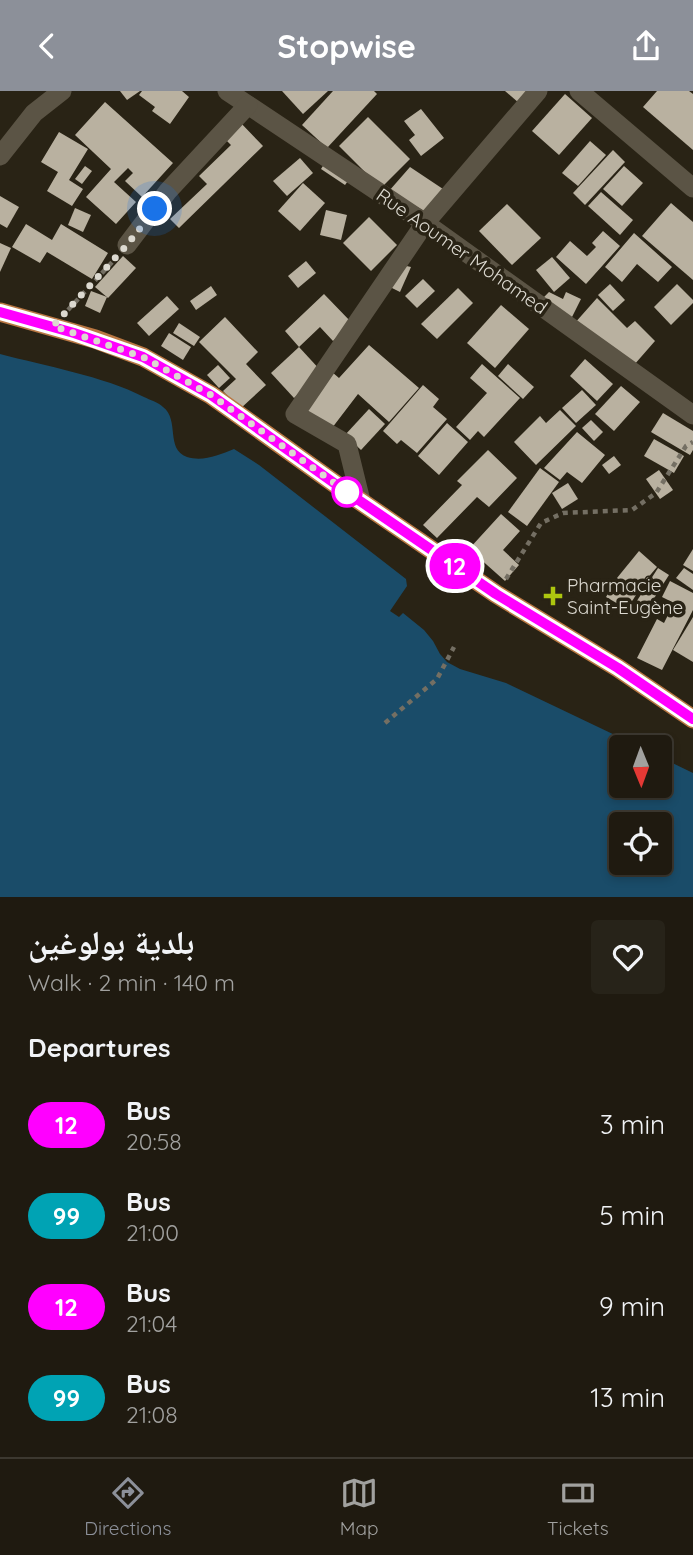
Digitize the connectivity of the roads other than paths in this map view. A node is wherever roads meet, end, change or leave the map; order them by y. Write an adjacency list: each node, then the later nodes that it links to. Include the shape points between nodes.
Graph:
1 (62, 91): 6 (street, via 34,113)
2 (228, 91): 5 (street, Rue Aoumer Mohamed)
3 (538, 91): 8 (street)
4 (579, 91): 7 (street)
5 (248, 105): 8 (street, Rue Aoumer Mohamed); 9 (street, via 168,191)
6 (0, 156)
7 (693, 188)
8 (425, 223): 11 (street, Rue Aoumer Mohamed); 12 (street, via 295,414 347,445)
9 (127, 245)
10 (0, 312): 12 (main road, via 143,357 200,389)
11 (693, 415)
12 (361, 501): 13 (main road, via 496,594)
13 (693, 719)

